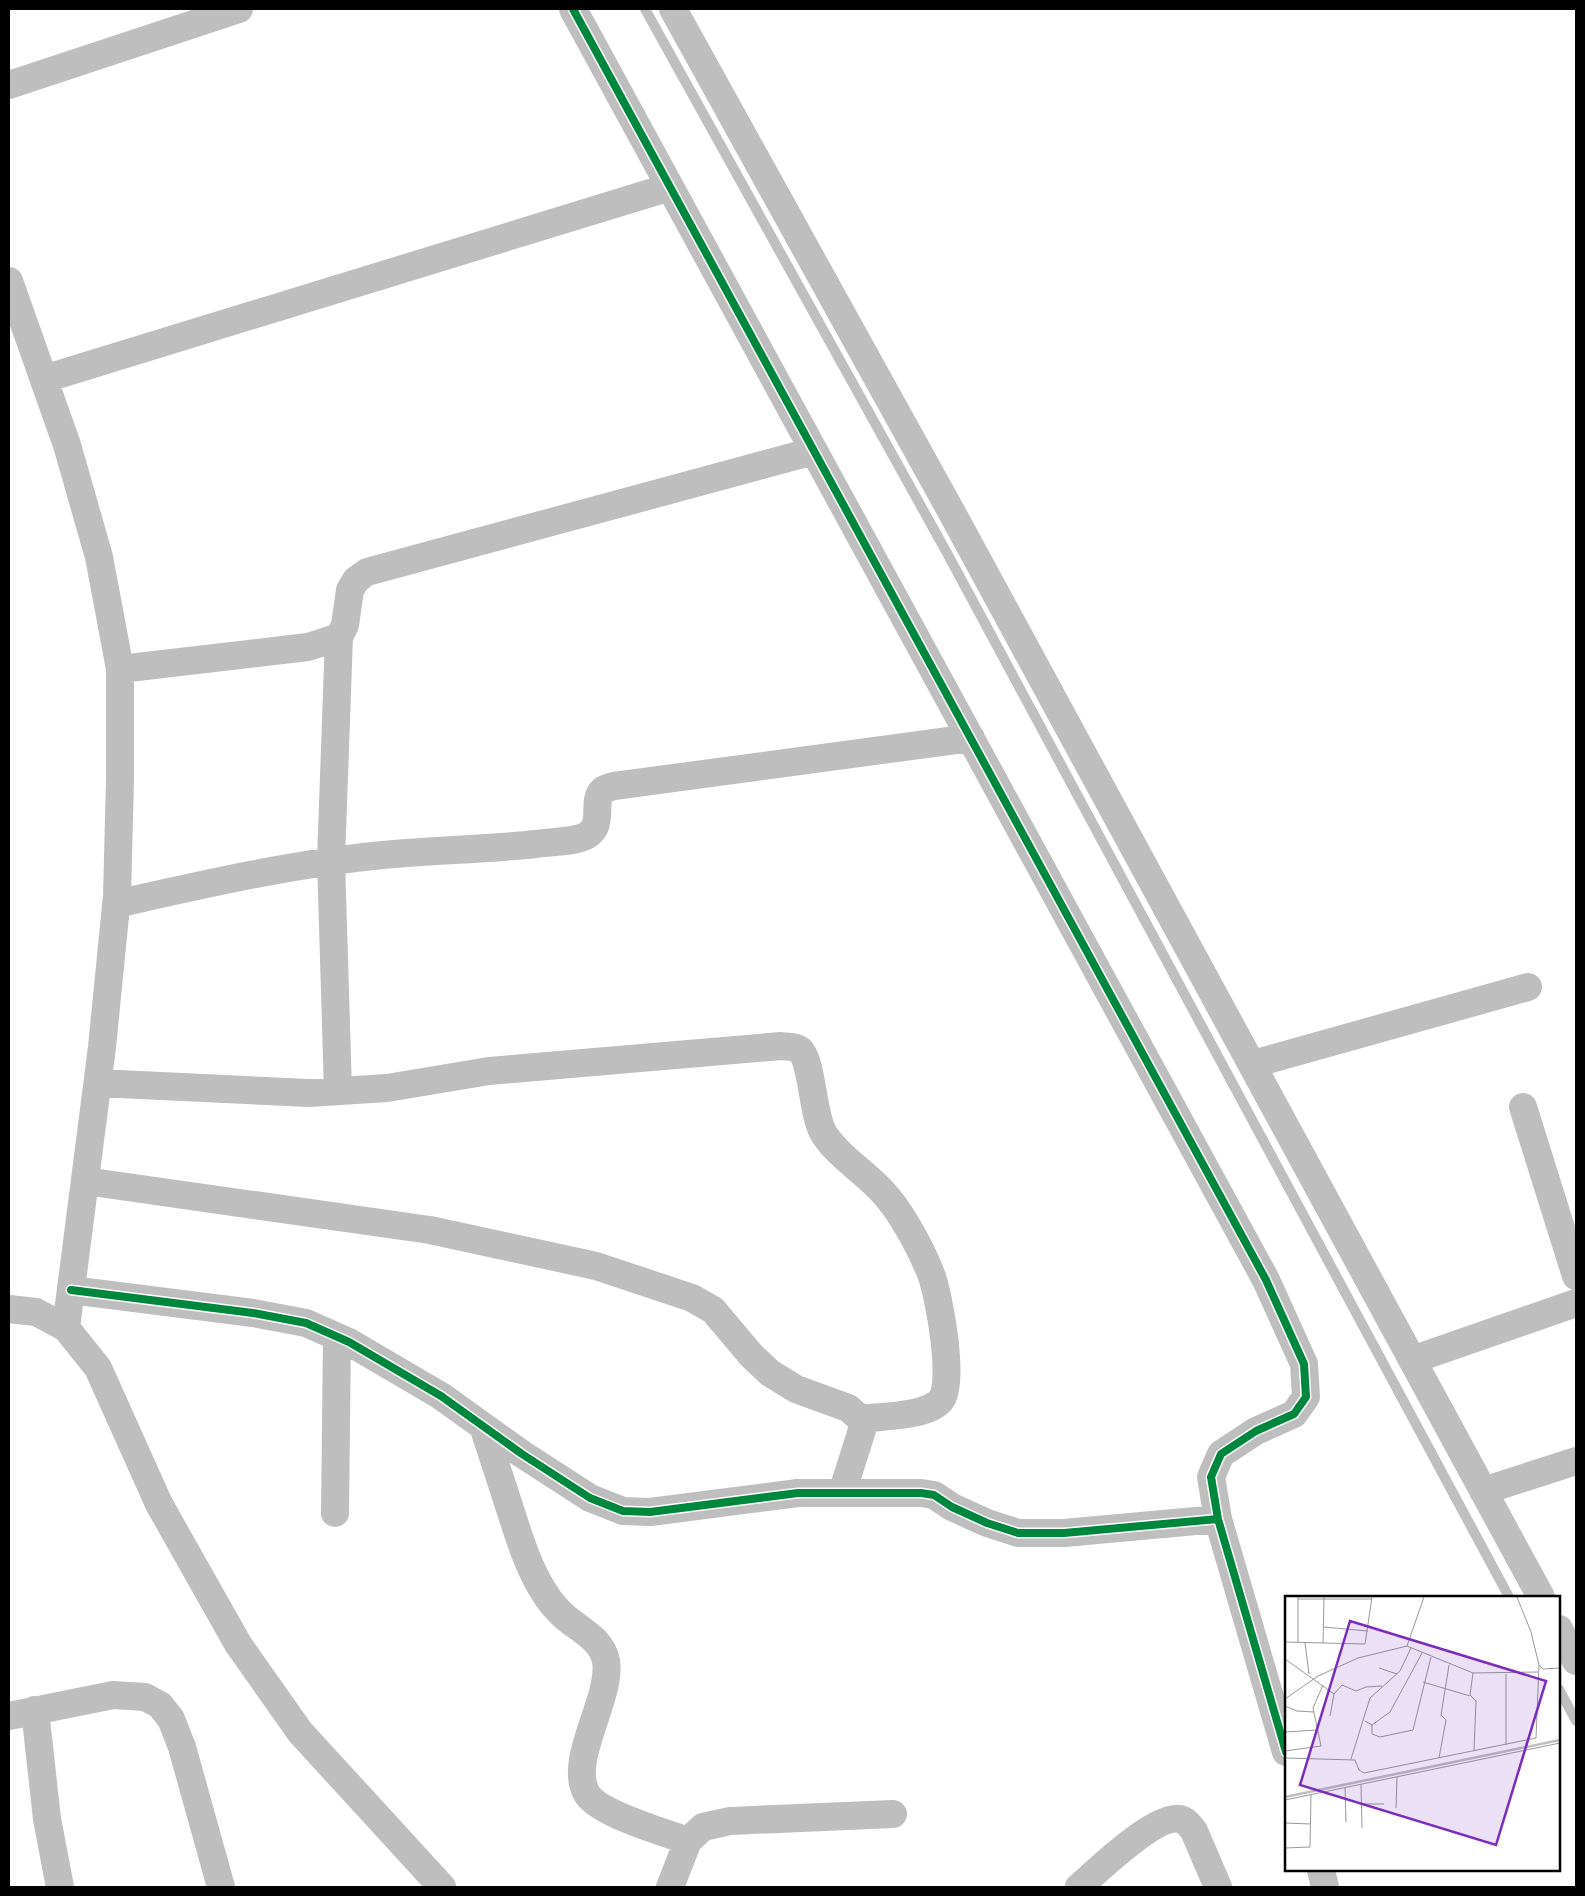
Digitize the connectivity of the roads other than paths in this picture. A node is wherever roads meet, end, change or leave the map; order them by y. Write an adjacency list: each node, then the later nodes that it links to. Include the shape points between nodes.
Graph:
1 (239, 9): 4 (street)
2 (573, 9): 5 (street)
3 (673, 9): 15 (street)
4 (9, 85)
5 (670, 188): 7 (street); 8 (street)
6 (9, 281): 7 (street)
7 (44, 379): 10 (street, via 99,557)
8 (814, 451): 9 (street, via 367,572 356,580 350,590 345,625); 11 (street)
9 (339, 637): 10 (street, via 308,647); 12 (street)
10 (120, 669): 13 (street)
11 (971, 738): 12 (street, via 614,786 604,789 599,796 596,824 590,834 578,839); 33 (street, via 1266,1280 1304,1364 1306,1397 1294,1414 1256,1431 1221,1454 1211,1476)
12 (331, 860): 13 (street); 17 (street)
13 (116, 904): 16 (street)
14 (1528, 987): 15 (street)
15 (1252, 1064): 26 (street)
16 (98, 1083): 17 (street, via 309,1093); 19 (street)
17 (338, 1091): 27 (street, via 387,1088 498,1070 782,1046 799,1050 809,1072 823,1133 889,1198 932,1275 942,1317 948,1371 941,1401 912,1413)
18 (1523, 1107): 20 (street)
19 (85, 1181): 21 (street); 27 (street, via 430,1230 596,1266 692,1298 713,1310 770,1373 796,1389 848,1408)
20 (1576, 1276)
21 (71, 1290): 24 (street); 25 (street, via 254,1313 306,1324)
22 (1576, 1303): 26 (street)
23 (9, 1309): 24 (street, via 36,1312)
24 (66, 1328): 45 (street, via 98,1368 159,1504 238,1644 300,1732)
25 (337, 1337): 28 (street, via 441,1396); 32 (street)
26 (1412, 1360): 30 (street)
27 (861, 1418): 31 (street, via 862,1430)
28 (483, 1426): 31 (street, via 590,1498 623,1512 650,1512 798,1493); 41 (street, via 519,1540 536,1580 552,1604 588,1632 606,1659 607,1674 581,1771 586,1793 595,1804 608,1811)
29 (1576, 1461): 30 (street)
30 (1483, 1491): 34 (street)
31 (842, 1493): 33 (street, via 934,1495 952,1507 1018,1533 1064,1533)
32 (335, 1513)
33 (1218, 1520): 39 (street)
34 (1541, 1596)
35 (1560, 1631): 36 (street)
36 (1576, 1661)
37 (35, 1710): 38 (street); 43 (street, via 47,1819); 44 (street, via 113,1695 145,1697 160,1705 171,1718 182,1748)
38 (9, 1716)
39 (1285, 1749)
40 (893, 1814): 41 (street, via 730,1820 703,1827)
41 (688, 1841): 46 (street)
42 (1321, 1871): 49 (street)
43 (60, 1887)
44 (222, 1887)
45 (442, 1887)
46 (670, 1887)
47 (1080, 1887): 48 (street, via 1142,1834 1179,1818 1194,1831)
48 (1218, 1887)
49 (1325, 1887)

